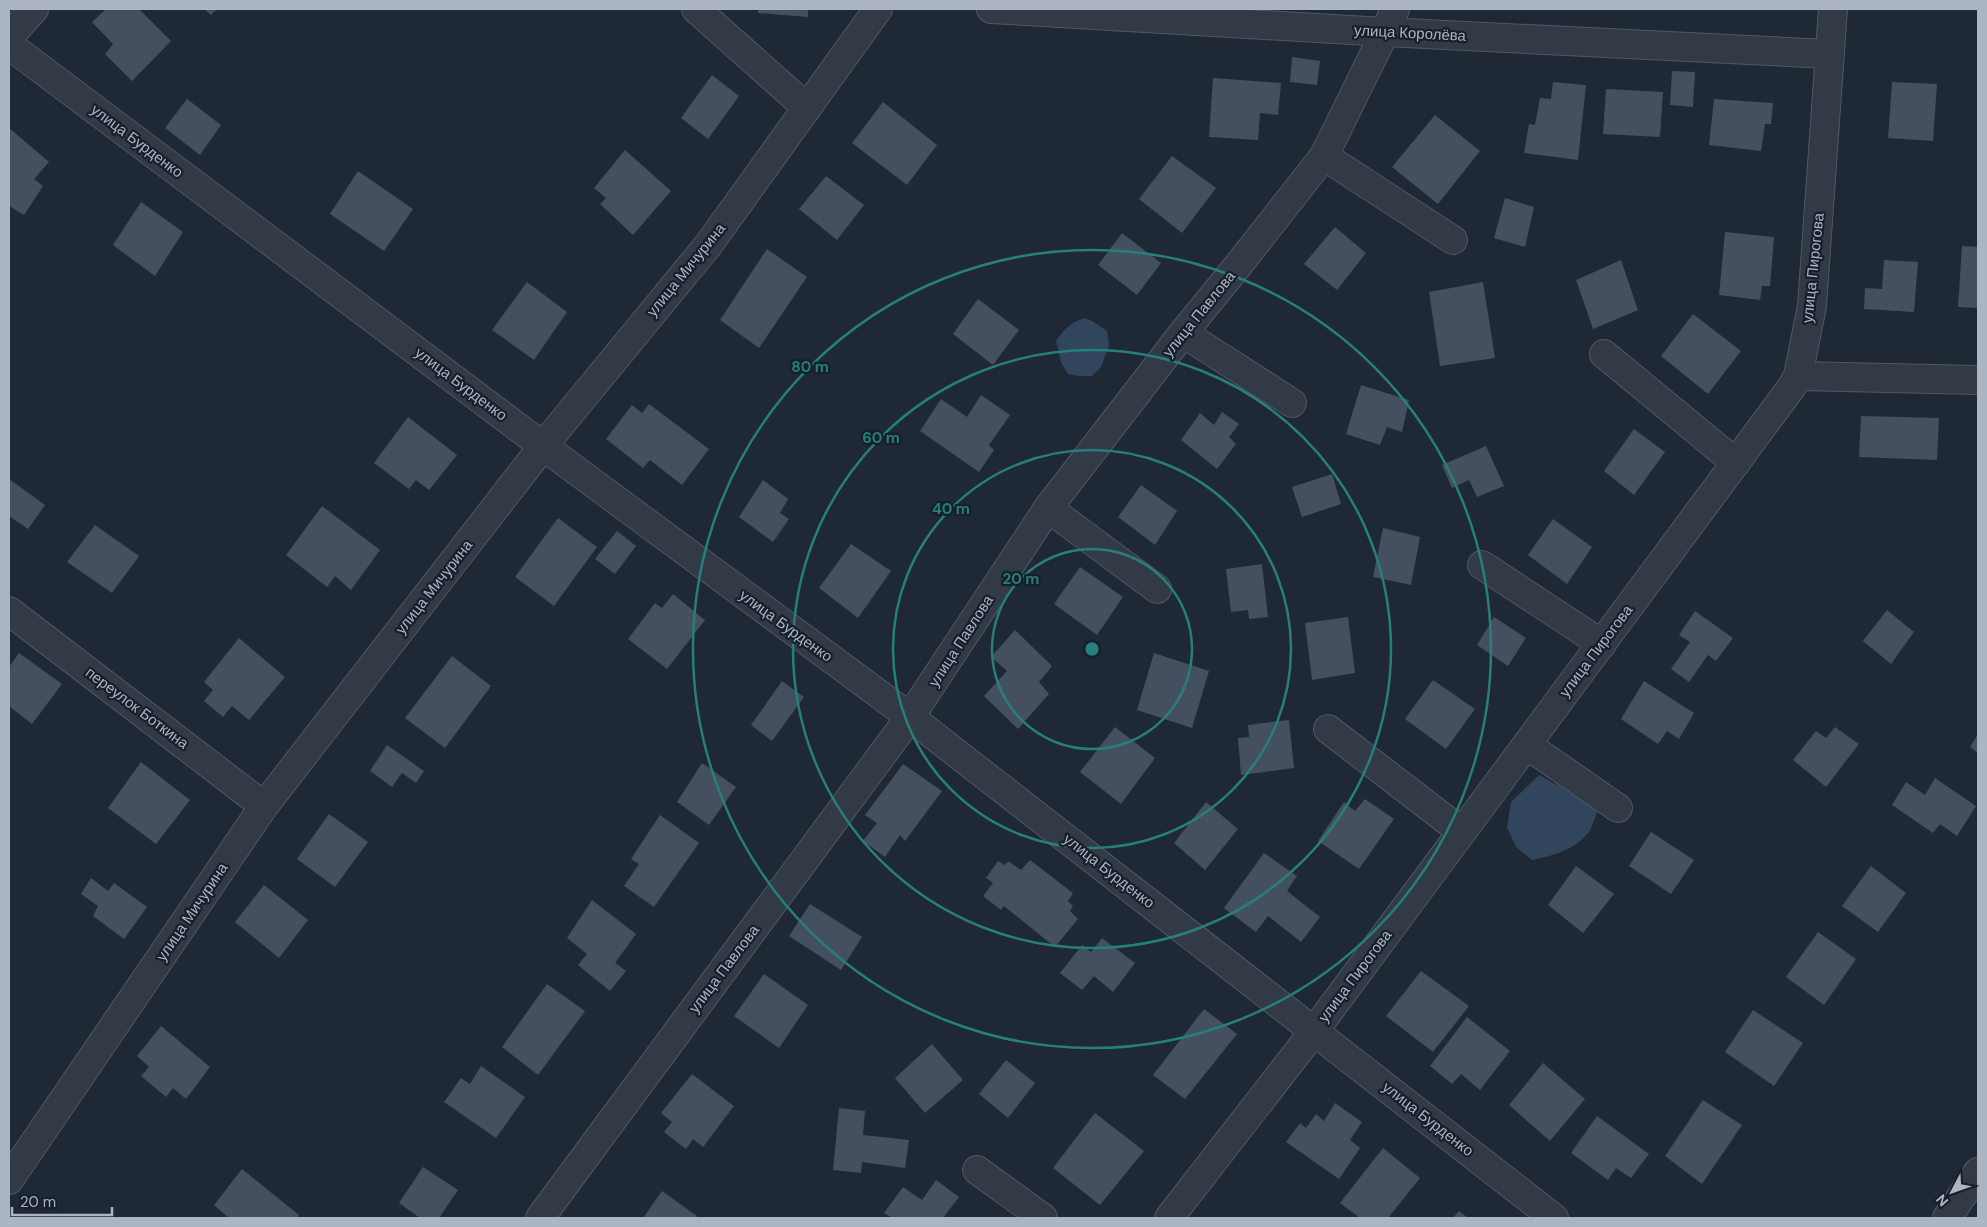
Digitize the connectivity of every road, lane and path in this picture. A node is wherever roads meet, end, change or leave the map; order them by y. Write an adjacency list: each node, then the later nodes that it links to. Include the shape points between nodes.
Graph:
1 (34, 9): 7 (street)
2 (696, 9): 10 (street)
3 (878, 9): 10 (street, улица Мичурина)
4 (991, 9): 6 (street, улица Королёва)
5 (1833, 9): 9 (street, улица Пирогова)
6 (1390, 20): 9 (street, улица Королёва); 11 (street, улица Павлова)
7 (9, 38)
8 (9, 45): 18 (street, улица Бурденко)
9 (1830, 54): 15 (street, улица Пирогова, via 1812,306)
10 (807, 108): 18 (street, улица Мичурина, via 709,244)
11 (1324, 156): 12 (street); 13 (street, улица Павлова)
12 (1453, 240)
13 (1182, 334): 17 (street); 20 (street, улица Павлова)
14 (1604, 354): 19 (street)
15 (1798, 376): 16 (street); 19 (street, улица Пирогова)
16 (1978, 380)
17 (1292, 404)
18 (543, 446): 25 (street, улица Бурденко); 28 (street, улица Мичурина)
19 (1736, 463): 24 (street, улица Пирогова)
20 (1048, 508): 22 (street); 25 (street, улица Павлова)
21 (1482, 565): 24 (street)
22 (1157, 589)
23 (9, 611): 28 (street, переулок Боткина)
24 (1602, 644): 27 (street, улица Пирогова)
25 (910, 717): 31 (street, улица Бурденко); 35 (street, улица Павлова)
26 (1328, 729): 30 (street)
27 (1527, 745): 29 (street); 30 (street, улица Пирогова)
28 (264, 806): 34 (street, улица Мичурина)
29 (1618, 808)
30 (1462, 832): 31 (street, улица Пирогова)
31 (1315, 1030): 37 (street, улица Пирогова); 38 (street, улица Бурденко)
32 (977, 1170): 36 (street)
33 (1978, 1172): 39 (street)
34 (9, 1180)
35 (540, 1218)
36 (1043, 1218)
37 (1169, 1218)
38 (1554, 1218)
39 (1947, 1218)

